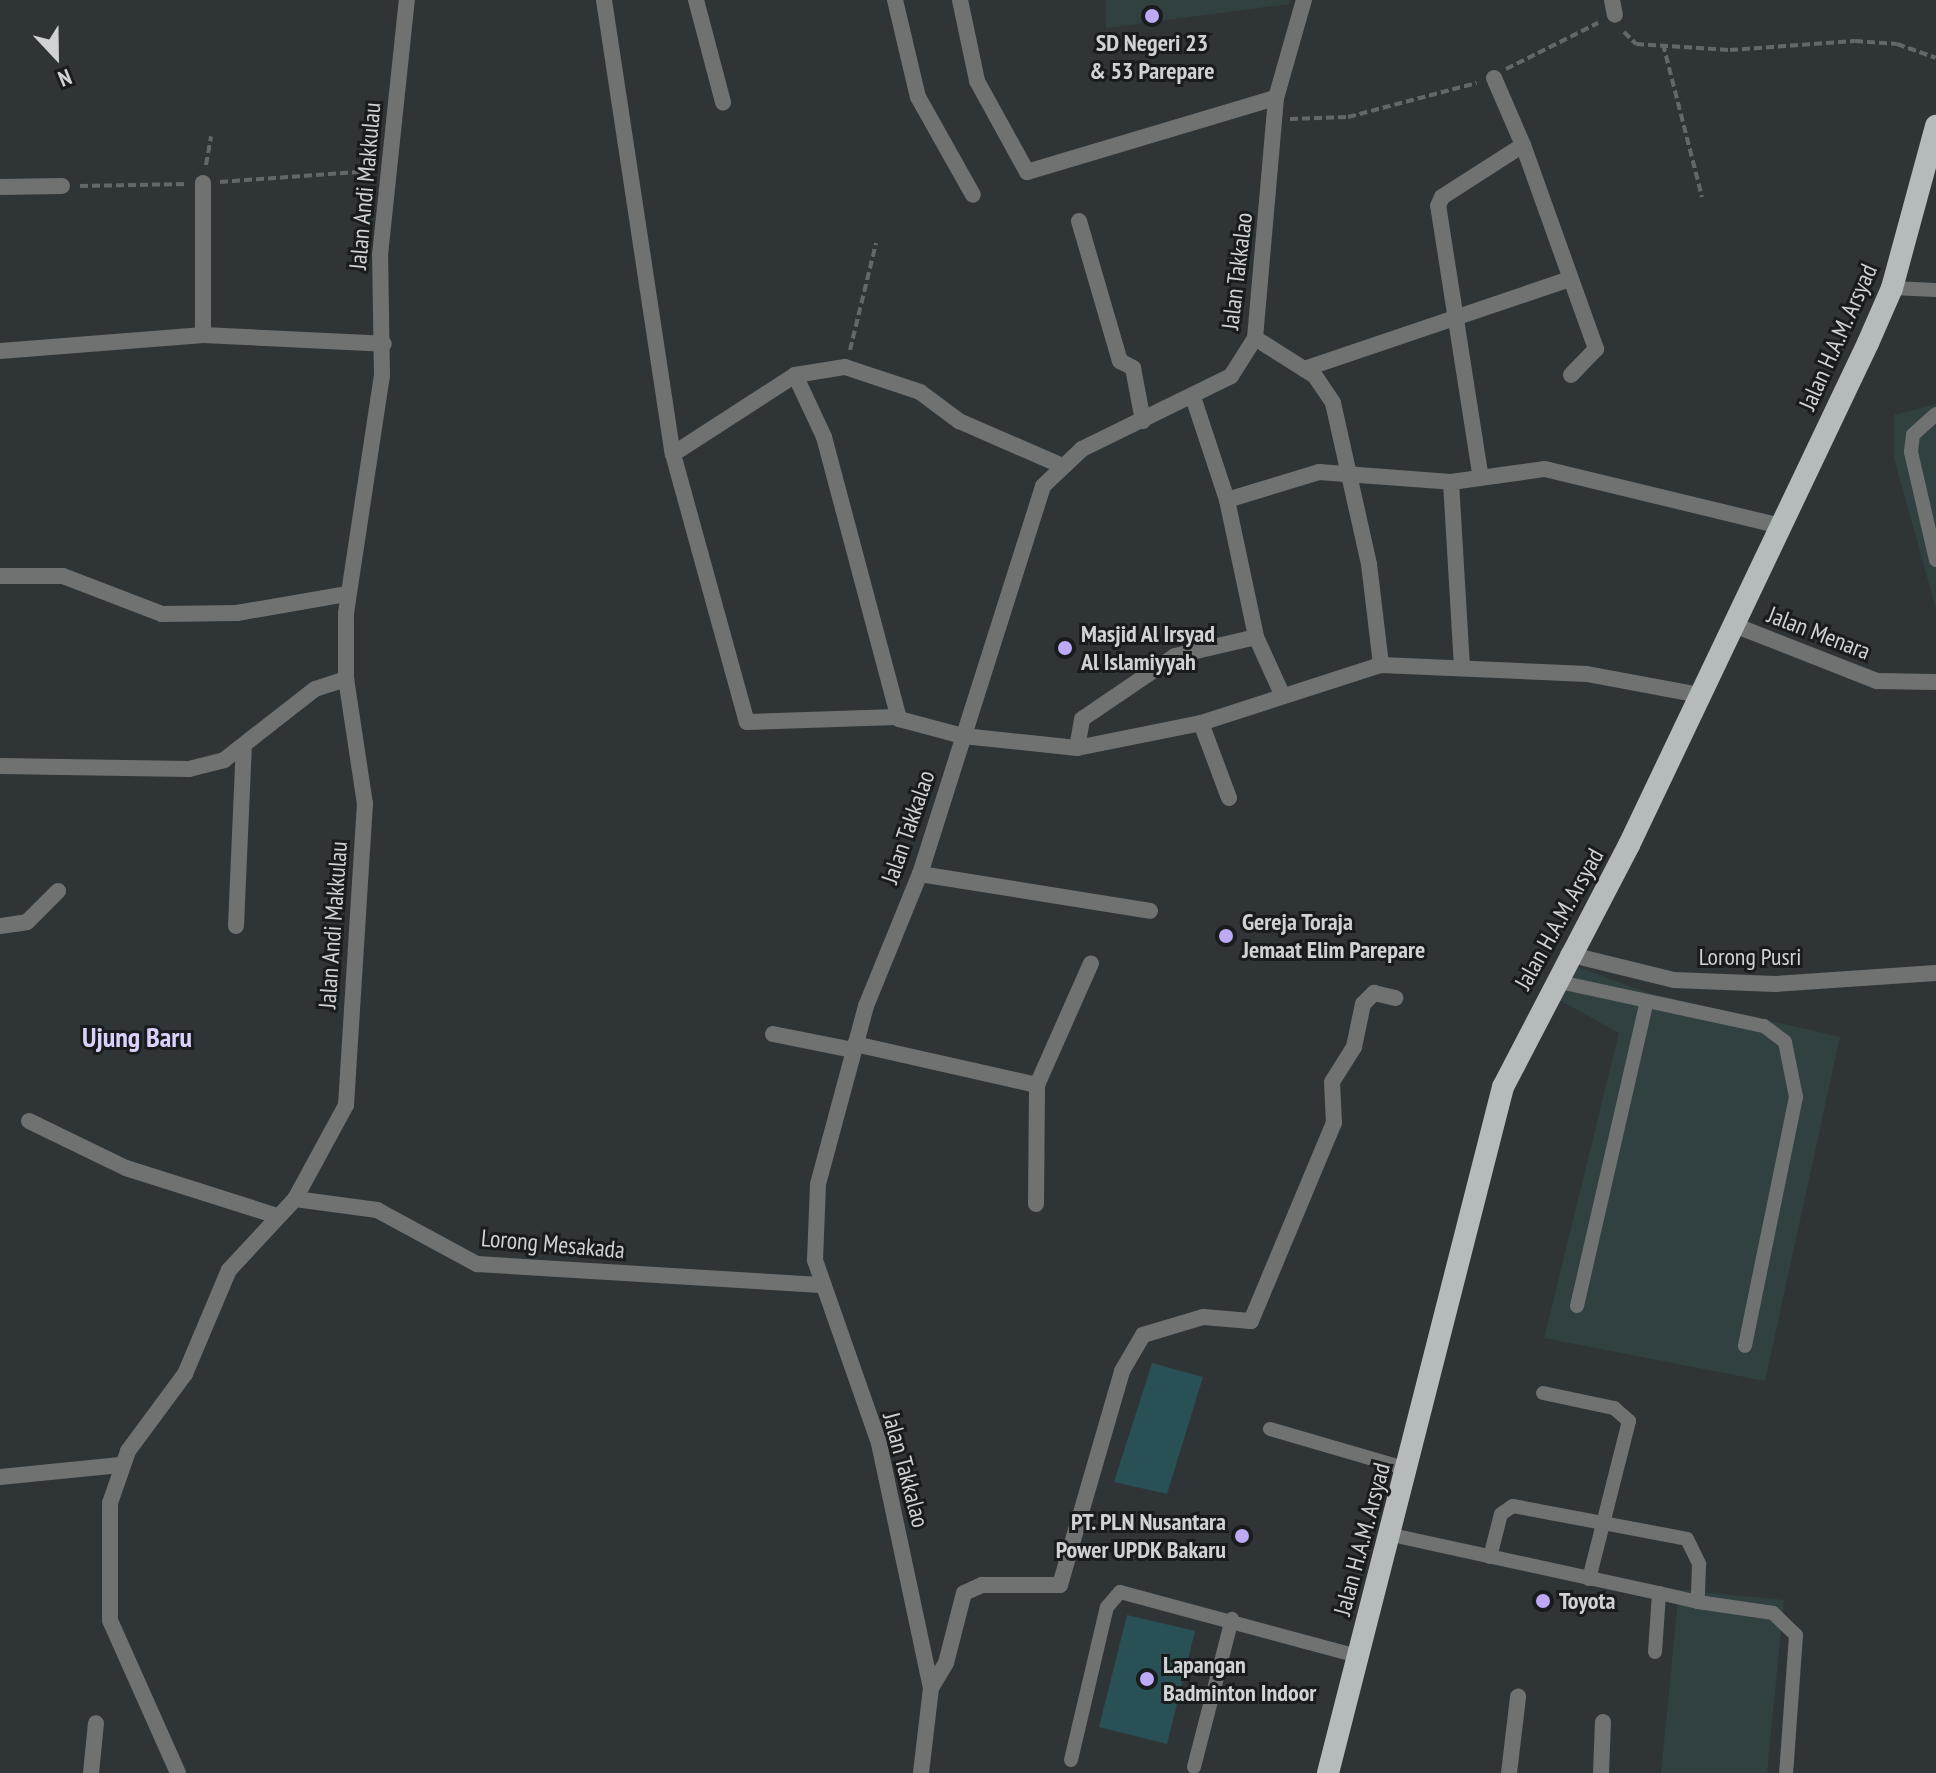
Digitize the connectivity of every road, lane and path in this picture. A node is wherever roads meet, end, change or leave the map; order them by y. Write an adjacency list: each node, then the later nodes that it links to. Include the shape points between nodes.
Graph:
1 (407, 0): 17 (street, Jalan Andi Makkulau)
2 (604, 0): 40 (street)
3 (696, 0): 12 (street)
4 (895, 0): 21 (street, via 918,97)
5 (960, 0): 11 (street, via 977,81 1027,172)
6 (1304, 0): 11 (street, Jalan Takkalao)
7 (1614, 8): 8 (path, via 1636,44); 10 (path)
8 (1663, 44): 9 (path, via 1730,50 1855,41 1897,44); 22 (path)
9 (1936, 58)
10 (1494, 78): 13 (path, via 1348,117); 16 (street)
11 (1276, 98): 13 (street, Jalan Takkalao)
12 (723, 102)
13 (1276, 120): 30 (street, Jalan Takkalao)
14 (1936, 126): 26 (highway, Jalan H.A.M. Arsyad)
15 (211, 136): 18 (path)
16 (1523, 145): 25 (street); 28 (street, via 1442,197)
17 (389, 170): 18 (path); 31 (street, Jalan Andi Makkulau, via 380,255)
18 (203, 183): 19 (path); 29 (street)
19 (62, 186): 20 (street)
20 (0, 187)
21 (973, 195)
22 (1702, 197)
23 (1079, 221): 39 (street, via 1120,361 1133,368)
24 (876, 243): 33 (path)
25 (1570, 279): 28 (street); 36 (street, via 1596,349)
26 (1892, 288): 27 (lane); 46 (highway, Jalan H.A.M. Arsyad)
27 (1936, 290)
28 (1456, 323): 34 (street); 43 (street)
29 (203, 335): 31 (street); 32 (street)
30 (1255, 338): 34 (street); 37 (street, Jalan Takkalao, via 1231,376)
31 (384, 344): 49 (street, Jalan Andi Makkulau)
32 (0, 351)
33 (845, 367): 35 (street); 41 (street, via 920,392 959,421)
34 (1304, 369): 42 (street, via 1333,403)
35 (795, 375): 40 (street); 58 (street, via 824,437)
36 (1571, 375)
37 (1194, 400): 39 (street, Jalan Takkalao); 45 (street)
38 (1936, 414): 47 (lane, via 1913,435 1911,452)
39 (1143, 421): 41 (street, Jalan Takkalao)
40 (673, 454): 58 (street, via 747,722)
41 (1060, 465): 60 (street, Jalan Takkalao, via 1035,508)
42 (1349, 473): 44 (street); 45 (street, via 1319,472); 52 (street)
43 (1480, 473): 44 (street); 46 (street, via 1545,469)
44 (1451, 482): 53 (street)
45 (1227, 500): 51 (street)
46 (1780, 526): 50 (highway, Jalan H.A.M. Arsyad)
47 (1936, 560)
48 (0, 576): 49 (street, via 63,576 162,614 237,613)
49 (347, 594): 54 (street, Jalan Andi Makkulau)
50 (1734, 625): 55 (street, Jalan Menara, via 1877,681); 57 (highway, Jalan H.A.M. Arsyad)
51 (1256, 637): 56 (street); 62 (street, via 1155,668 1079,722)
52 (1381, 665): 53 (street); 56 (street)
53 (1462, 666): 57 (street, via 1587,674)
54 (346, 679): 61 (street, via 315,689); 80 (street, Jalan Andi Makkulau, via 365,804 346,1105)
55 (1936, 682)
56 (1282, 694): 59 (street)
57 (1699, 695): 70 (highway, Jalan H.A.M. Arsyad, via 1629,845)
58 (896, 717): 60 (street)
59 (1201, 723): 62 (street); 64 (street)
60 (963, 736): 62 (street); 65 (street, Jalan Takkalao)
61 (244, 745): 63 (street, via 224,760 189,769); 69 (street)
62 (1077, 748)
63 (0, 766)
64 (1229, 798)
65 (920, 874): 67 (street); 77 (street, Jalan Takkalao)
66 (58, 891): 68 (street, via 27,922)
67 (1150, 911)
68 (0, 926)
69 (236, 926)
70 (1568, 954): 72 (street, Lorong Pusri, via 1674,980 1775,984); 73 (highway, Jalan H.A.M. Arsyad)
71 (1091, 963): 78 (street)
72 (1936, 973)
73 (1555, 981): 75 (lane); 89 (highway, Jalan H.A.M. Arsyad, via 1503,1087 1480,1161)
74 (1395, 998): 100 (street, via 1374,993 1363,1004 1358,1037 1332,1082 1334,1123 1251,1321 1187,1319 1143,1335 1122,1371 1060,1585 982,1585 964,1593 946,1663)
75 (1646, 1005): 84 (lane); 85 (lane, via 1764,1026 1795,1063 1796,1097)
76 (773, 1034): 77 (street)
77 (854, 1047): 78 (street); 83 (street, Jalan Takkalao, via 812,1223)
78 (1037, 1085): 81 (street)
79 (29, 1121): 82 (street, via 140,1173)
80 (295, 1199): 82 (street, Jalan Andi Makkulau); 83 (street, Lorong Mesakada, via 377,1210 477,1264)
81 (1036, 1204)
82 (277, 1216): 88 (street, Jalan Andi Makkulau, via 229,1270 185,1374)
83 (820, 1285): 100 (street, Jalan Takkalao, via 879,1443)
84 (1577, 1306)
85 (1745, 1346)
86 (1543, 1393): 91 (lane, via 1624,1412 1628,1435)
87 (1270, 1429): 89 (lane)
88 (120, 1465): 90 (street); 107 (street, Jalan Andi Makkulau, via 107,1525 110,1620)
89 (1408, 1469): 92 (highway, Jalan H.A.M. Arsyad)
90 (0, 1477)
91 (1605, 1521): 93 (lane, via 1513,1506 1501,1514); 94 (lane); 96 (lane, via 1687,1539 1699,1564)
92 (1392, 1535): 93 (lane); 99 (highway, Jalan H.A.M. Arsyad)
93 (1490, 1557): 94 (lane)
94 (1589, 1579): 95 (lane)
95 (1659, 1593): 96 (lane); 98 (lane)
96 (1698, 1602): 112 (lane, via 1773,1613 1796,1635)
97 (1232, 1619): 99 (lane); 104 (lane, via 1115,1595); 105 (lane)
98 (1655, 1652)
99 (1358, 1656): 109 (highway, Jalan H.A.M. Arsyad)
100 (931, 1688): 108 (street, Jalan Takkalao)
101 (1518, 1697): 110 (street)
102 (1603, 1722): 111 (street)
103 (96, 1723): 106 (street)
104 (1071, 1760)
105 (1194, 1767)
106 (91, 1773)
107 (178, 1773)
108 (921, 1773)
109 (1328, 1773)
110 (1509, 1773)
111 (1601, 1773)
112 (1786, 1773)

